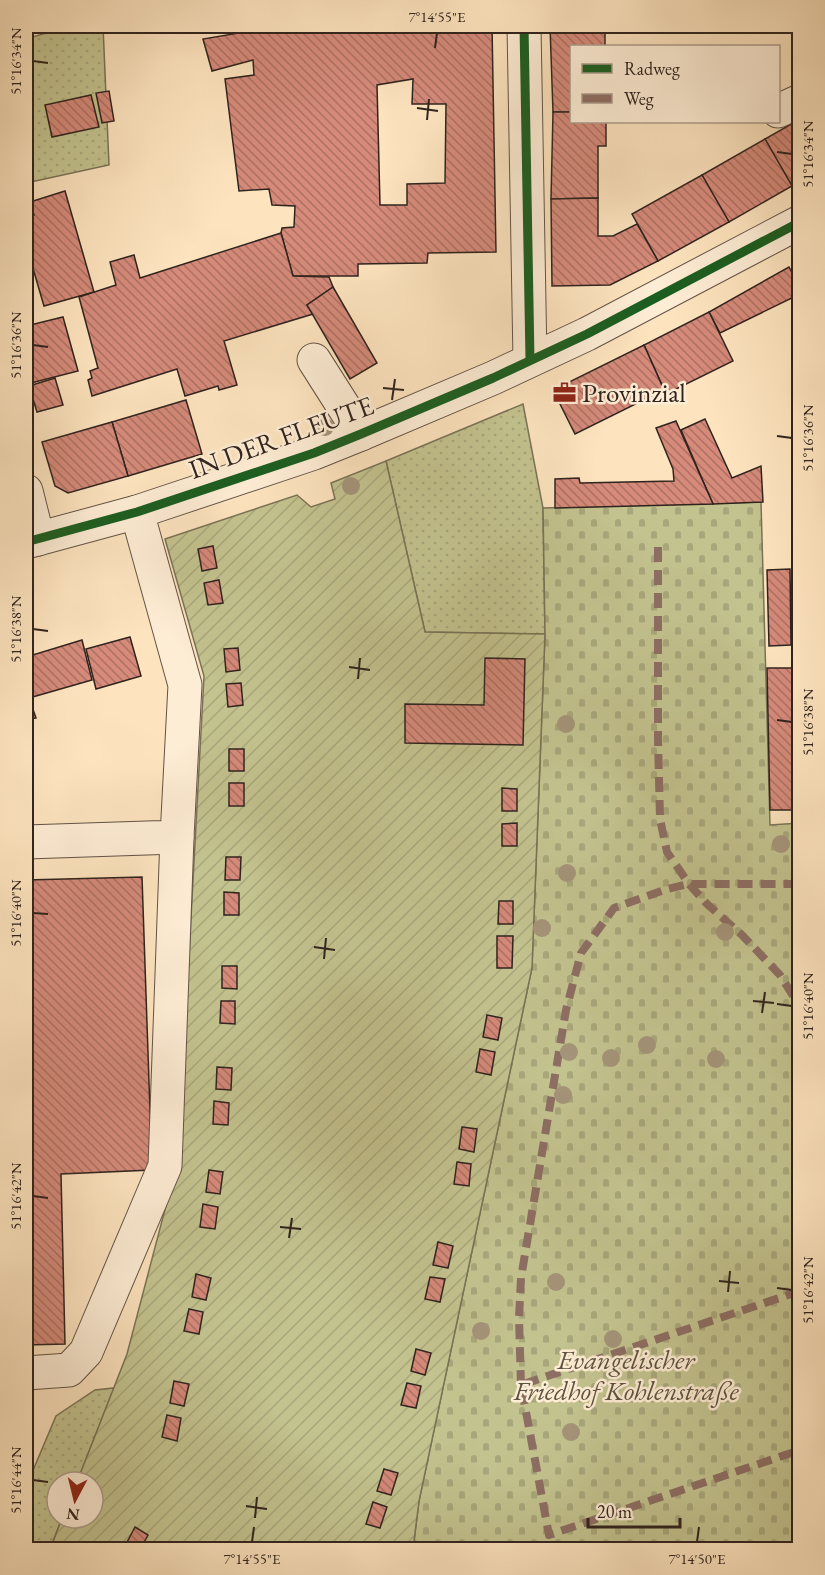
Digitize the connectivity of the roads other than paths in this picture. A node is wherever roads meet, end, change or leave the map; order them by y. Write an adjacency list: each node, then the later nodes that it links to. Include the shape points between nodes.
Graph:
1 (524, 26): 6 (street)
2 (800, 101): 3 (street)
3 (780, 110)
4 (800, 222): 6 (street, IN DER FLEUTE)
5 (314, 360): 7 (street)
6 (530, 360): 7 (street, IN DER FLEUTE)
7 (362, 434): 9 (street, IN DER FLEUTE)
8 (26, 491): 10 (street)
9 (137, 512): 10 (street, IN DER FLEUTE); 11 (street, via 185,685)
10 (32, 541)
11 (177, 837): 12 (street); 13 (street, via 165,1166 86,1352 69,1370)
12 (26, 842)
13 (26, 1373)

